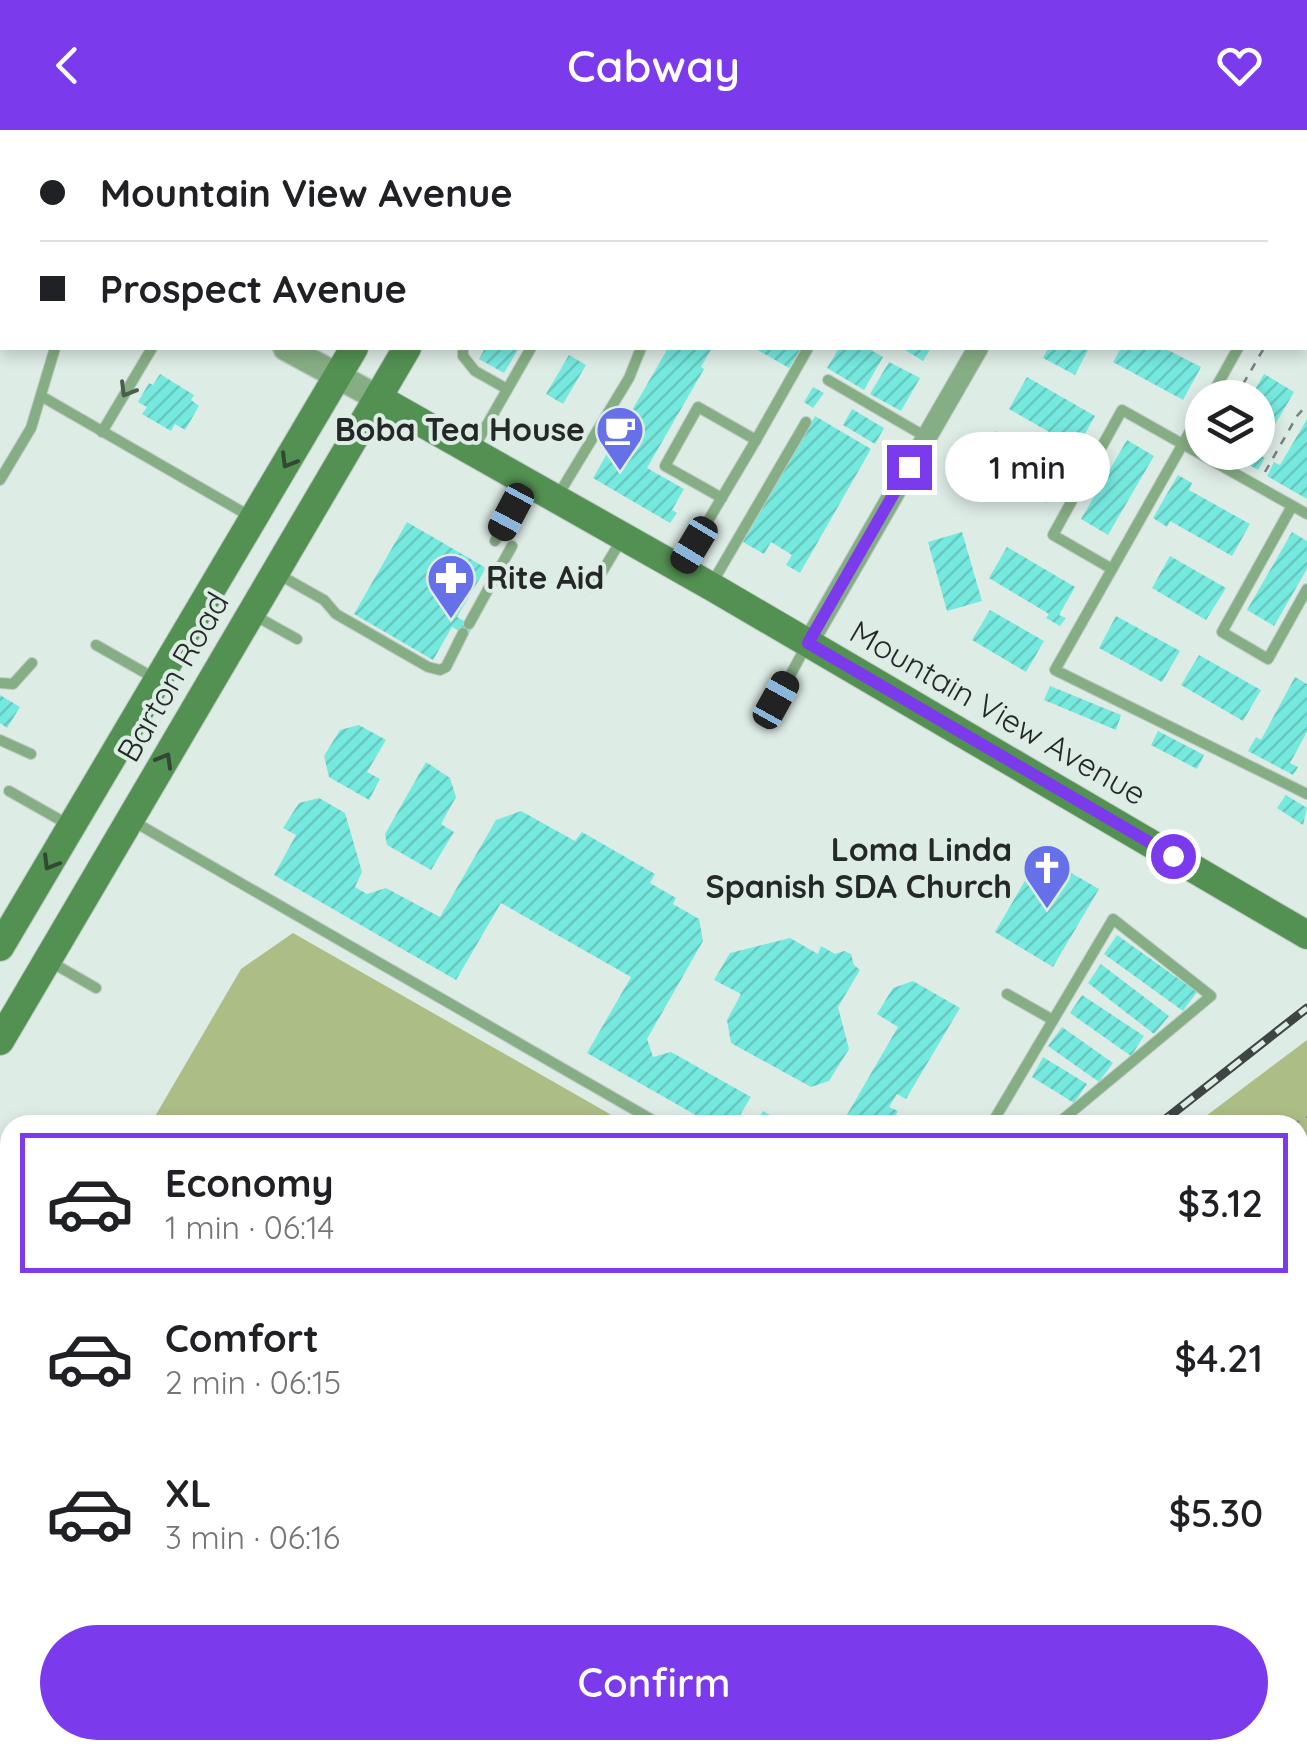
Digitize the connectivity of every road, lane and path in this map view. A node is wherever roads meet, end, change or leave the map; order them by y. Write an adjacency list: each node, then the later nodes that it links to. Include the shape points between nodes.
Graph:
1 (54, 350): 18 (lane)
2 (151, 350): 22 (lane, one-way to 22)
3 (290, 350): 13 (street, Mountain View Avenue)
4 (353, 350): 13 (main road, Barton Road)
5 (407, 350): 19 (main road, Barton Road)
6 (463, 350): 17 (lane, via 475,370)
7 (530, 350): 17 (lane)
8 (640, 350): 31 (lane)
9 (807, 350): 24 (lane)
10 (977, 350): 23 (street)
11 (1237, 350): 15 (lane)
12 (1263, 350): 16 (path)
13 (337, 377): 19 (street, Mountain View Avenue); 35 (main road, Barton Road, one-way to 35)
14 (828, 380): 23 (lane)
15 (1220, 380)
16 (1245, 380)
17 (507, 389): 27 (lane)
18 (42, 396): 22 (lane); 28 (lane)
19 (378, 398): 27 (main road, Mountain View Avenue); 41 (main road, Barton Road)
20 (1307, 405): 30 (path)
21 (806, 422): 42 (lane)
22 (102, 432): 35 (lane)
23 (926, 437): 47 (street)
24 (756, 440): 32 (lane); 32 (lane, via 698,408 664,466)
25 (1185, 441): 26 (lane)
26 (1182, 446): 30 (lane); 40 (lane); 40 (lane, via 1122,410 1053,535)
27 (472, 450): 29 (main road, Mountain View Avenue)
28 (0, 480)
29 (527, 482): 31 (main road, Mountain View Avenue); 37 (lane)
30 (1256, 486): 33 (lane)
31 (556, 498): 36 (main road, Mountain View Avenue)
32 (722, 498): 39 (lane)
33 (1292, 506): 34 (lane); 44 (lane, via 1222,632 1268,659)
34 (1307, 514)
35 (253, 519): 50 (main road, Barton Road)
36 (623, 536): 39 (main road, Mountain View Avenue); 43 (lane)
37 (495, 541)
38 (512, 546): 41 (lane, via 440,670 336,614)
39 (680, 568): 42 (main road, Mountain View Avenue)
40 (1112, 569): 56 (lane, via 1055,670)
41 (276, 572): 45 (main road, Barton Road)
42 (710, 586): 47 (main road, Mountain View Avenue)
43 (592, 587)
44 (1307, 589)
45 (252, 613): 46 (lane); 57 (main road, Barton Road, one-way to 45)
46 (297, 639)
47 (808, 643): 52 (lane); 59 (main road, Mountain View Avenue)
48 (96, 645): 50 (lane)
49 (32, 663): 51 (lane, via 13,684)
50 (158, 680): 58 (main road, Barton Road)
51 (0, 684)
52 (776, 700)
53 (2, 739): 54 (lane)
54 (31, 754)
55 (9, 792): 58 (lane)
56 (1307, 794)
57 (130, 819): 61 (main road, Barton Road); 66 (lane)
58 (72, 826): 60 (main road, Barton Road, one-way to 60)
59 (1305, 934)
60 (0, 947)
61 (47, 960): 62 (lane); 65 (main road, Barton Road)
62 (96, 988)
63 (1007, 994): 64 (lane)
64 (1053, 1020): 67 (lane); 68 (lane, via 1113,919 1211,996)
65 (0, 1041)
66 (643, 1115)
67 (997, 1115)
68 (1068, 1115)

